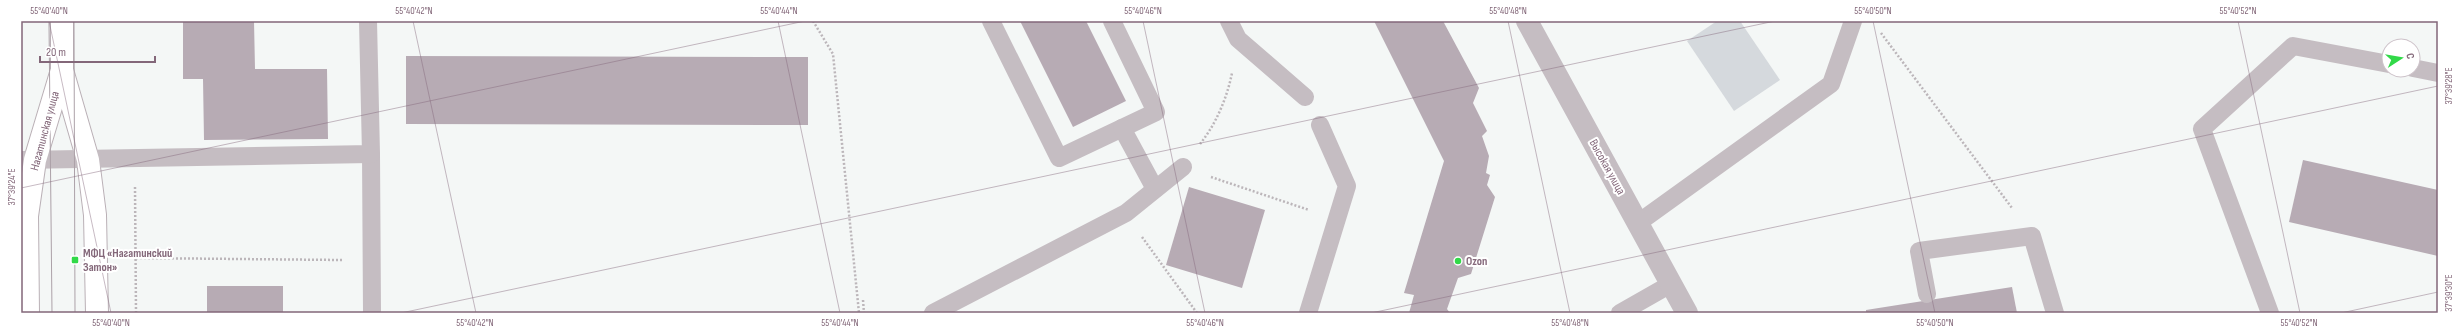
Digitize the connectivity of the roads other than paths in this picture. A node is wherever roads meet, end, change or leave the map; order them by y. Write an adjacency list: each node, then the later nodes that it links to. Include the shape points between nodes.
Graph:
1 (62, 21): 9 (street, Нагатинская улица)
2 (368, 21): 15 (lane)
3 (991, 21): 14 (lane, via 1059,158)
4 (1112, 21): 14 (lane, via 1156,112)
5 (1229, 21): 12 (lane, via 1238,38)
6 (1527, 21): 20 (street, Высокая улица)
7 (1853, 21): 20 (lane, via 1831,84)
8 (2381, 62): 31 (lane, via 2293,46 2202,129)
9 (62, 70): 16 (street, Нагатинская улица); 17 (street, Нагатинская улица)
10 (2421, 70): 11 (lane)
11 (2438, 73)
12 (1305, 97)
13 (1320, 125): 27 (lane, via 1347,186)
14 (1122, 128): 19 (lane)
15 (371, 154): 17 (lane); 25 (lane)
16 (28, 160): 17 (lane); 23 (street, Нагатинская улица)
17 (88, 160): 24 (street, Нагатинская улица, via 95,215)
18 (1183, 167): 19 (lane)
19 (1155, 190): 26 (lane, via 1126,213)
20 (1638, 223): 21 (street, Высокая улица)
21 (1671, 284): 28 (lane); 29 (street, Высокая улица)
22 (1927, 294): 30 (lane, via 1919,252 2032,236)
23 (28, 313)
24 (97, 313)
25 (372, 313)
26 (933, 313)
27 (1308, 313)
28 (1620, 313)
29 (1687, 313)
30 (2055, 313)
31 (2270, 313)

